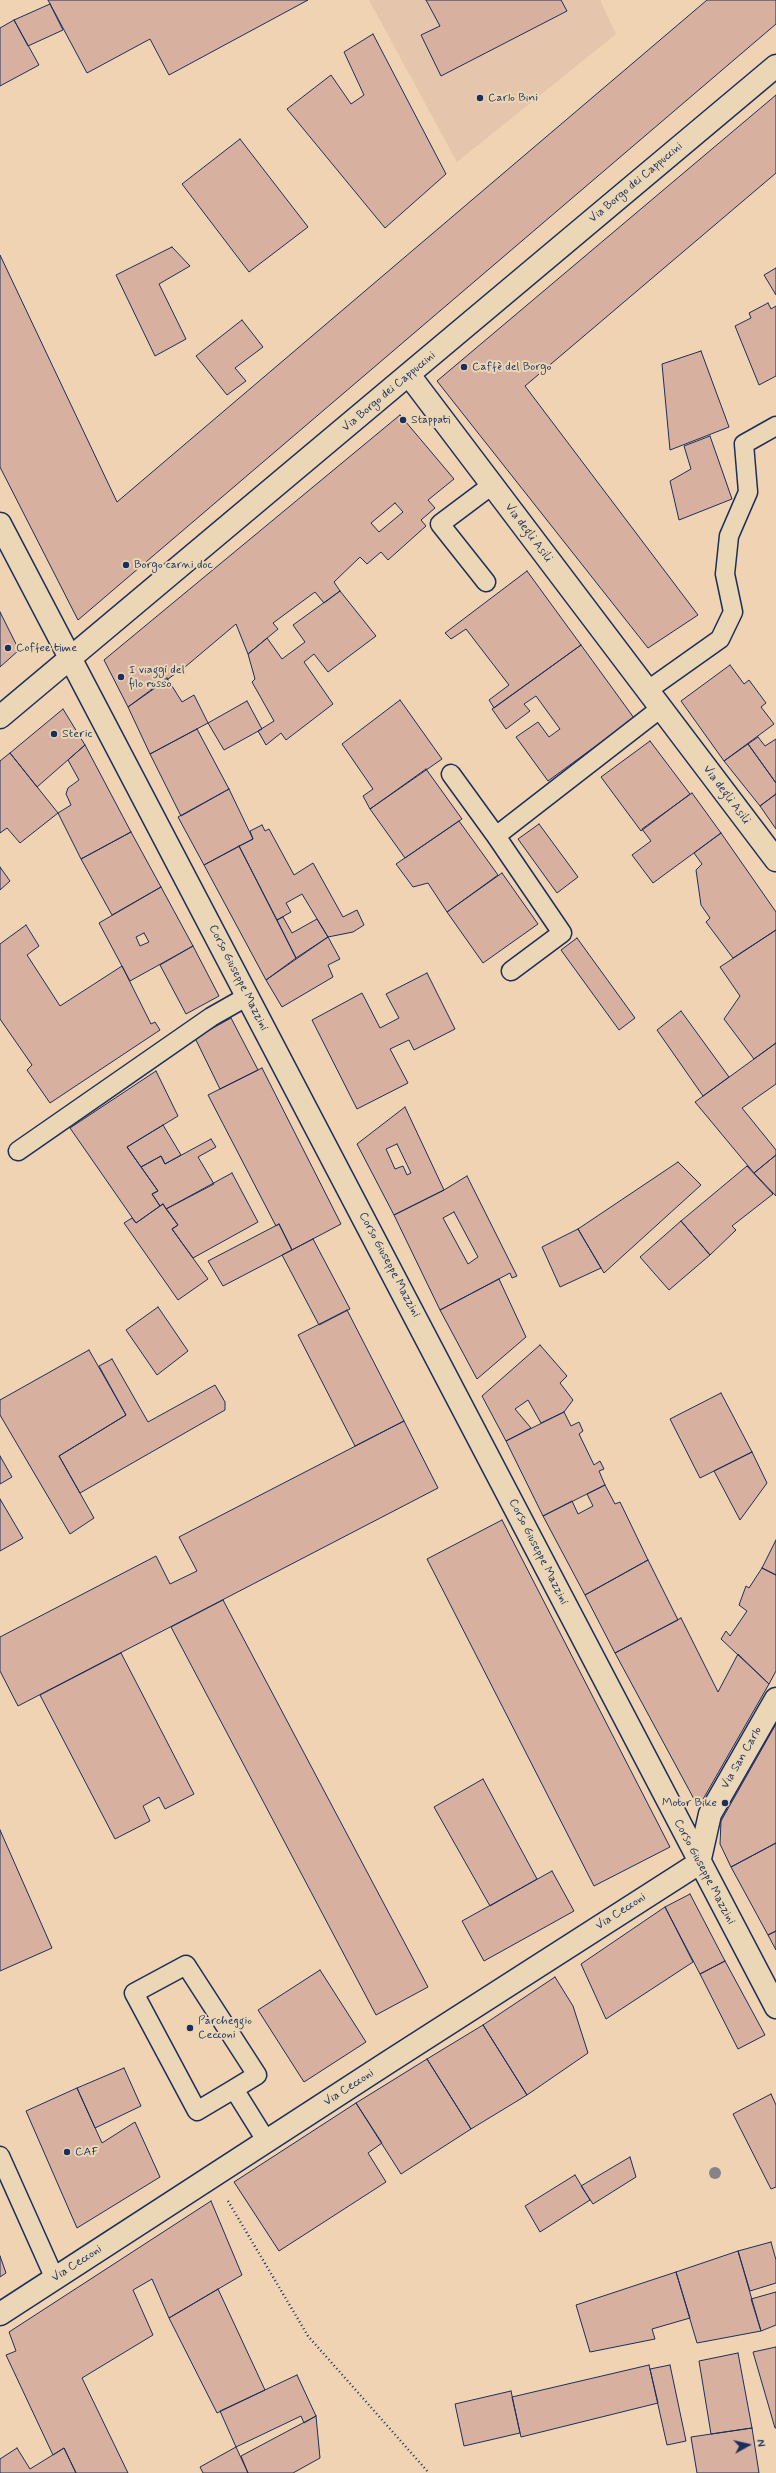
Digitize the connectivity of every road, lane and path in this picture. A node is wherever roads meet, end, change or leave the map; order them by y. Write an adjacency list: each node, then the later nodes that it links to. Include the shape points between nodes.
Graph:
1 (776, 66): 2 (street, Via Borgo dei Cappuccini)
2 (409, 375): 4 (street, Via degli Asili); 7 (street, Via Borgo dei Cappuccini)
3 (776, 426): 8 (lane, via 744,444 748,492 729,536 725,574 733,612 720,639)
4 (492, 485): 6 (lane, via 440,524); 8 (street, Via degli Asili)
5 (0, 524): 7 (street, Corso Giuseppe Mazzini)
6 (486, 582)
7 (71, 658): 10 (street, Via Borgo dei Cappuccini); 15 (street, Corso Giuseppe Mazzini)
8 (648, 690): 9 (street, Via degli Asili)
9 (661, 708): 12 (lane); 13 (street, Via degli Asili)
10 (0, 717)
11 (451, 774): 12 (lane)
12 (496, 836): 14 (lane, via 562,933)
13 (776, 860)
14 (511, 971)
15 (248, 996): 16 (lane, via 212,1017); 18 (street, Corso Giuseppe Mazzini)
16 (18, 1150)
17 (776, 1700): 18 (street, Via San Carlo, via 710,1814)
18 (699, 1863): 19 (street, Corso Giuseppe Mazzini); 21 (street, Via Cecconi)
19 (776, 2007)
20 (234, 2089): 20 (lane, via 257,2074 186,1965 134,1993 197,2111); 21 (lane)
21 (267, 2142): 23 (street, Via Cecconi)
22 (0, 2156): 24 (lane)
23 (214, 2176): 24 (street, Via Cecconi); 26 (path, via 308,2336)
24 (55, 2279): 25 (street, Via Cecconi)
25 (0, 2314)
26 (428, 2473)

